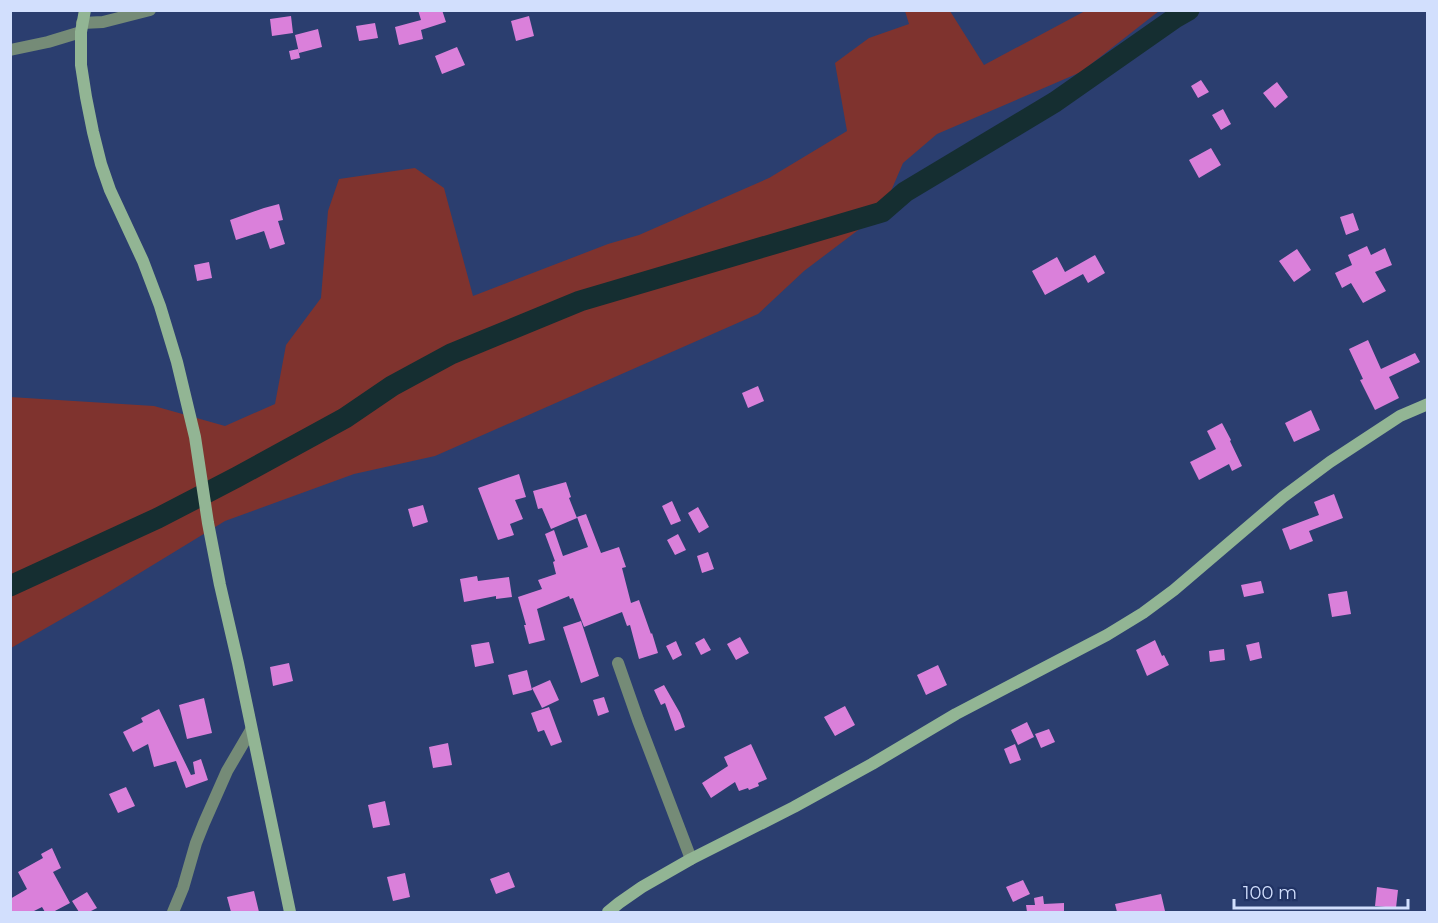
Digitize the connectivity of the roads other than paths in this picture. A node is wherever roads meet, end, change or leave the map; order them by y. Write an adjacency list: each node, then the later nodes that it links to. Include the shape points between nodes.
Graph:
1 (85, 10): 3 (street)
2 (148, 11): 3 (street)
3 (82, 28): 4 (street, via 48,42); 7 (street, via 81,65 101,164 160,306 195,437 208,523)
4 (10, 50)
5 (1428, 404): 8 (street, via 1400,416 1330,462 1143,613 794,807)
6 (618, 663): 8 (street)
7 (251, 730): 9 (street, via 208,813); 10 (street)
8 (691, 859): 11 (street)
9 (173, 912)
10 (290, 912)
11 (608, 912)

